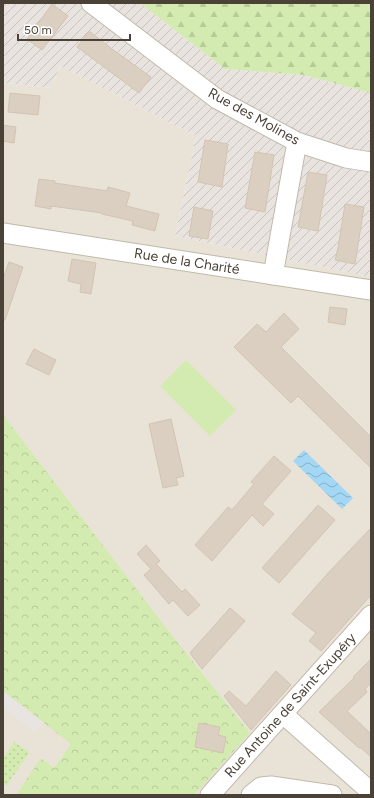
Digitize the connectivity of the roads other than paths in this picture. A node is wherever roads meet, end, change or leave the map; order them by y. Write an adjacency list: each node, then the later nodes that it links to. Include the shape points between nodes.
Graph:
1 (91, 3): 2 (street, Rue des Molines, via 217,99)
2 (297, 142): 3 (street, Rue des Molines, via 346,158); 5 (street)
3 (371, 162)
4 (3, 233): 5 (street, Rue de la Charité)
5 (273, 275): 6 (street, Rue de la Charité)
6 (371, 290)
7 (371, 615): 8 (street, Rue Antoine de Saint-Exupéry)
8 (282, 714): 9 (street); 10 (street, Rue Antoine de Saint-Exupéry)
9 (368, 792)
10 (210, 795)
11 (251, 795): 12 (street, via 261,787 271,786)
12 (332, 795)

